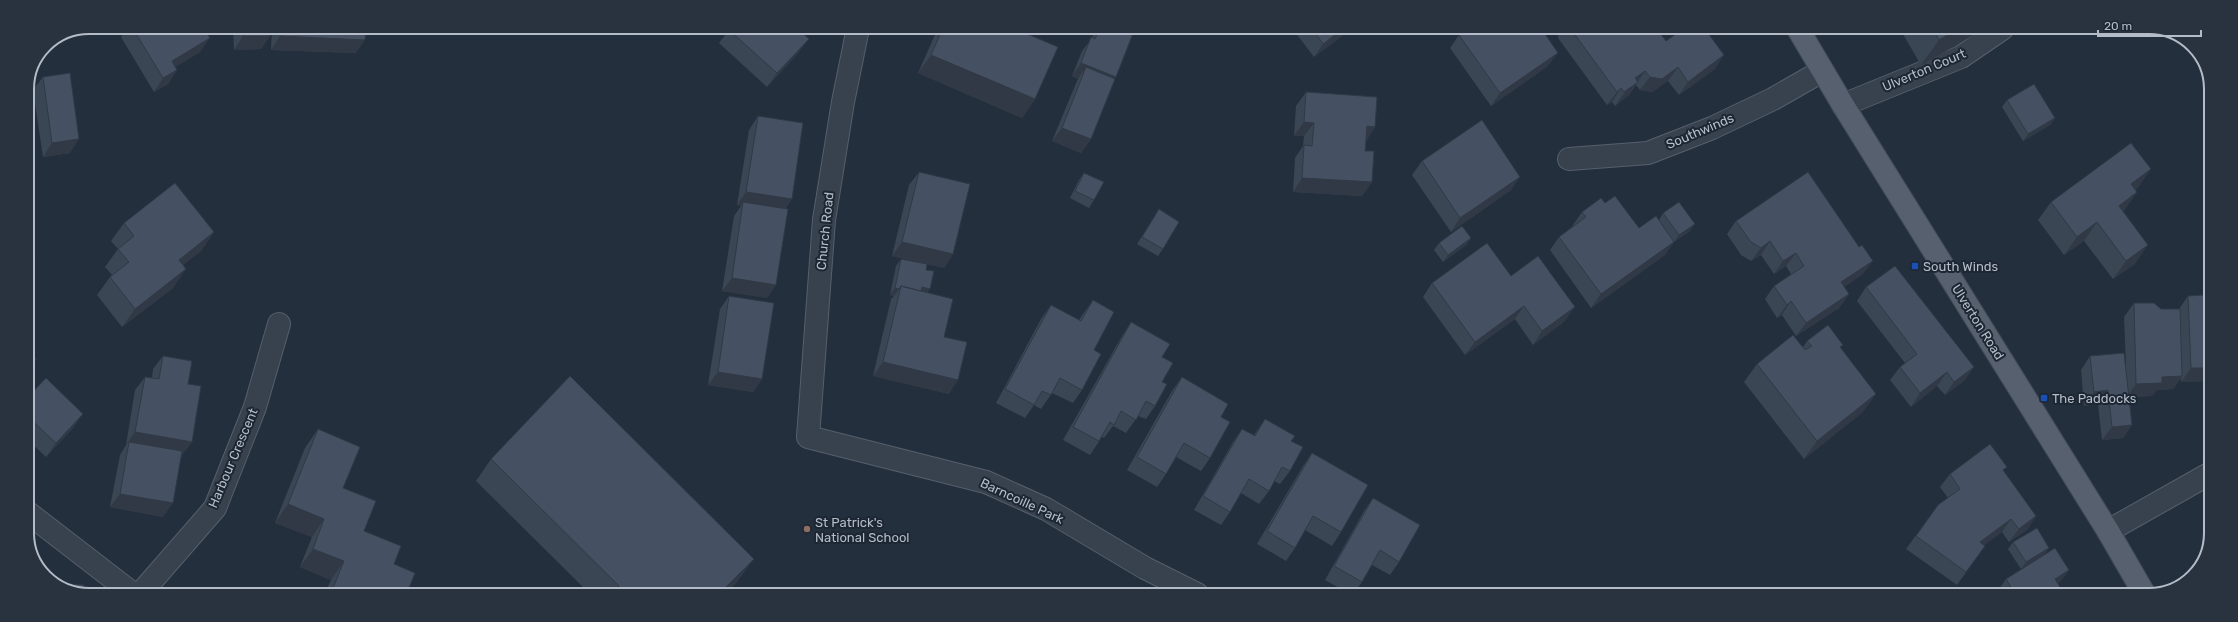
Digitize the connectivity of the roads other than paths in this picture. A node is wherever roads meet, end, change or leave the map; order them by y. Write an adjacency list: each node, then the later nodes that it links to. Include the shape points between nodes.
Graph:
1 (857, 34): 8 (street, Church Road, via 824,220)
2 (1801, 34): 4 (main road, Ulverton Road)
3 (1995, 34): 5 (street, Ulverton Court, via 1961,57)
4 (1822, 71): 5 (main road, Ulverton Road); 6 (street, Southwinds, via 1773,99 1712,128 1648,153)
5 (1842, 105): 11 (main road, Ulverton Road)
6 (1569, 159)
7 (279, 324): 13 (street, Harbour Crescent, via 255,407 215,508)
8 (808, 437): 14 (street, Barncoille Park, via 986,482 1046,509)
9 (2204, 477): 11 (street)
10 (34, 517): 12 (street)
11 (2108, 531): 15 (main road, Ulverton Road)
12 (126, 588)
13 (145, 588)
14 (1185, 588)
15 (2142, 588)

